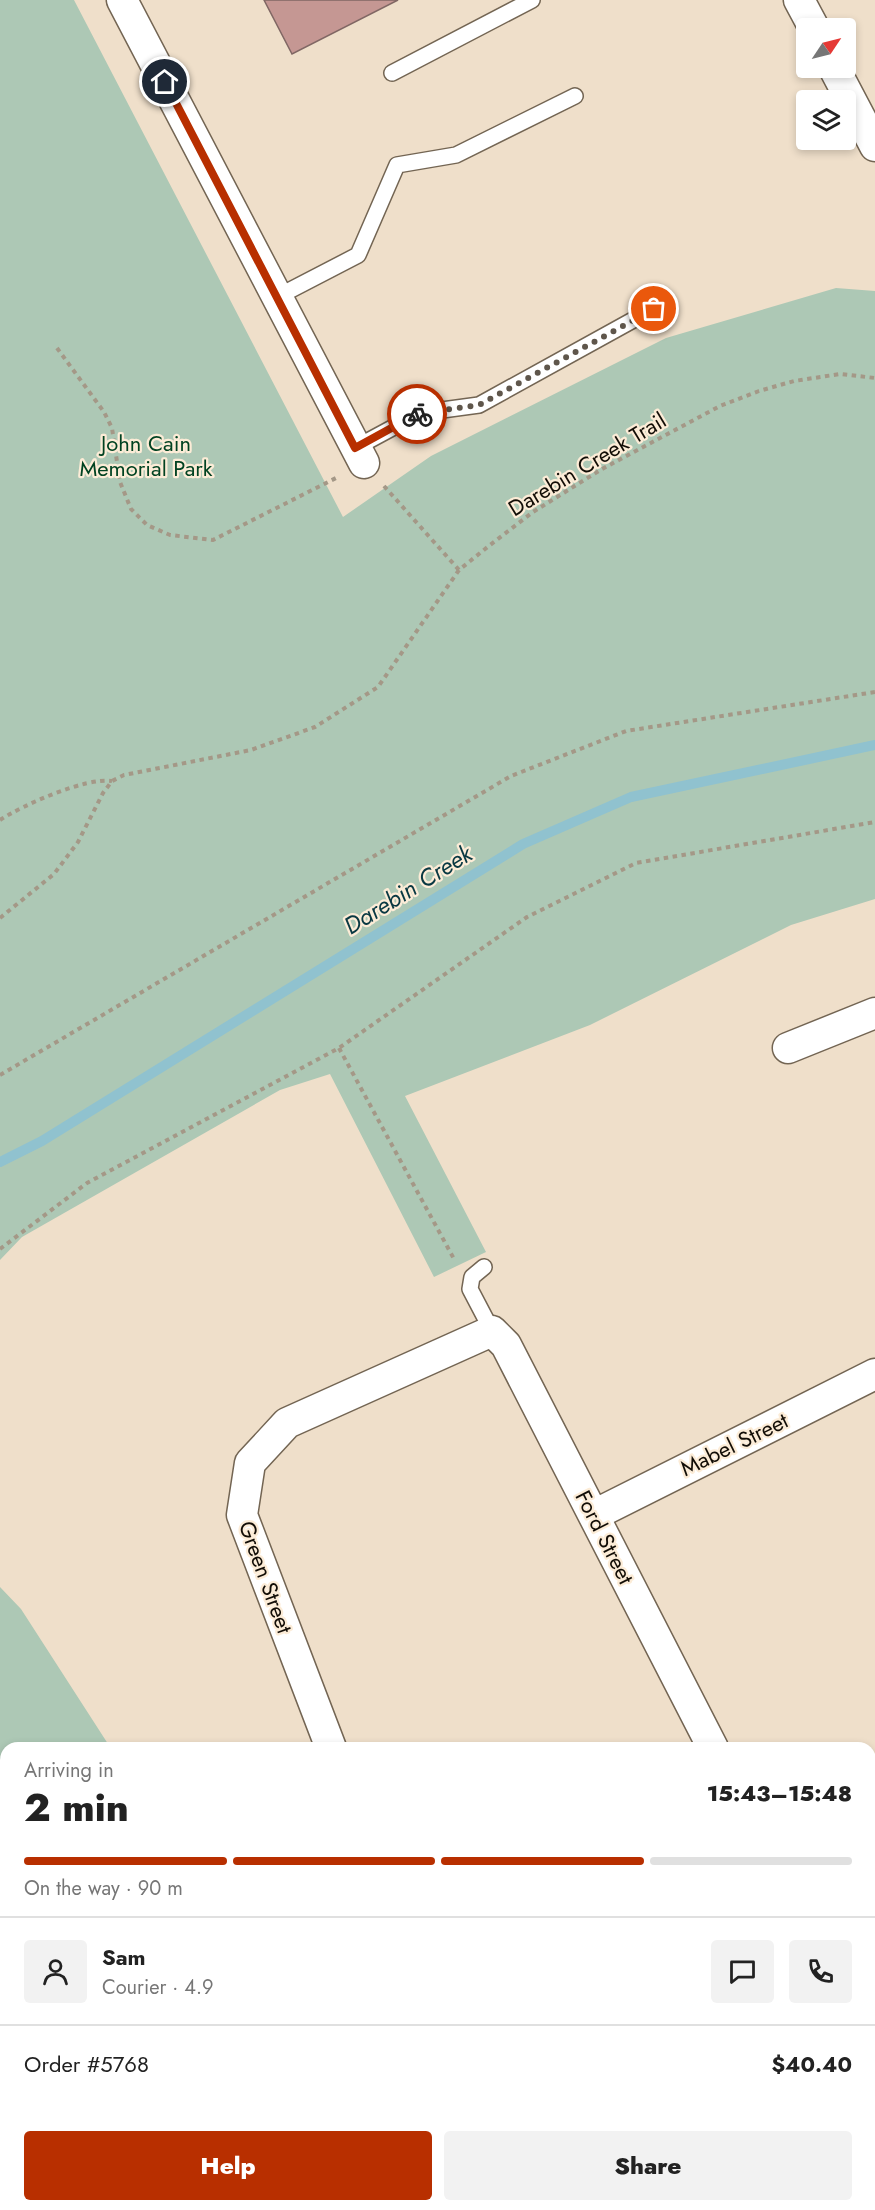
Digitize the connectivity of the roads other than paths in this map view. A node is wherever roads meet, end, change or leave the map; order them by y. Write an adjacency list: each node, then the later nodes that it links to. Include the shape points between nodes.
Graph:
1 (122, 0): 9 (street)
2 (532, 0): 5 (lane)
3 (799, 0): 4 (street)
4 (809, 18)
5 (392, 73)
6 (839, 78): 8 (street)
7 (575, 96): 9 (lane, via 456,155 397,165 358,255)
8 (875, 146)
9 (277, 297): 11 (street)
10 (654, 309): 11 (lane, via 479,405 420,413)
11 (359, 455)
12 (875, 1013): 13 (street)
13 (789, 1048)
14 (484, 1267): 15 (lane, via 472,1277 470,1289)
15 (492, 1331): 17 (street, Ford Street, via 506,1345); 18 (street, Green Street, via 287,1423 250,1463 242,1515)
16 (875, 1374): 17 (street, Mabel Street)
17 (594, 1515): 19 (street, Ford Street)
18 (329, 1742)
19 (710, 1742)

